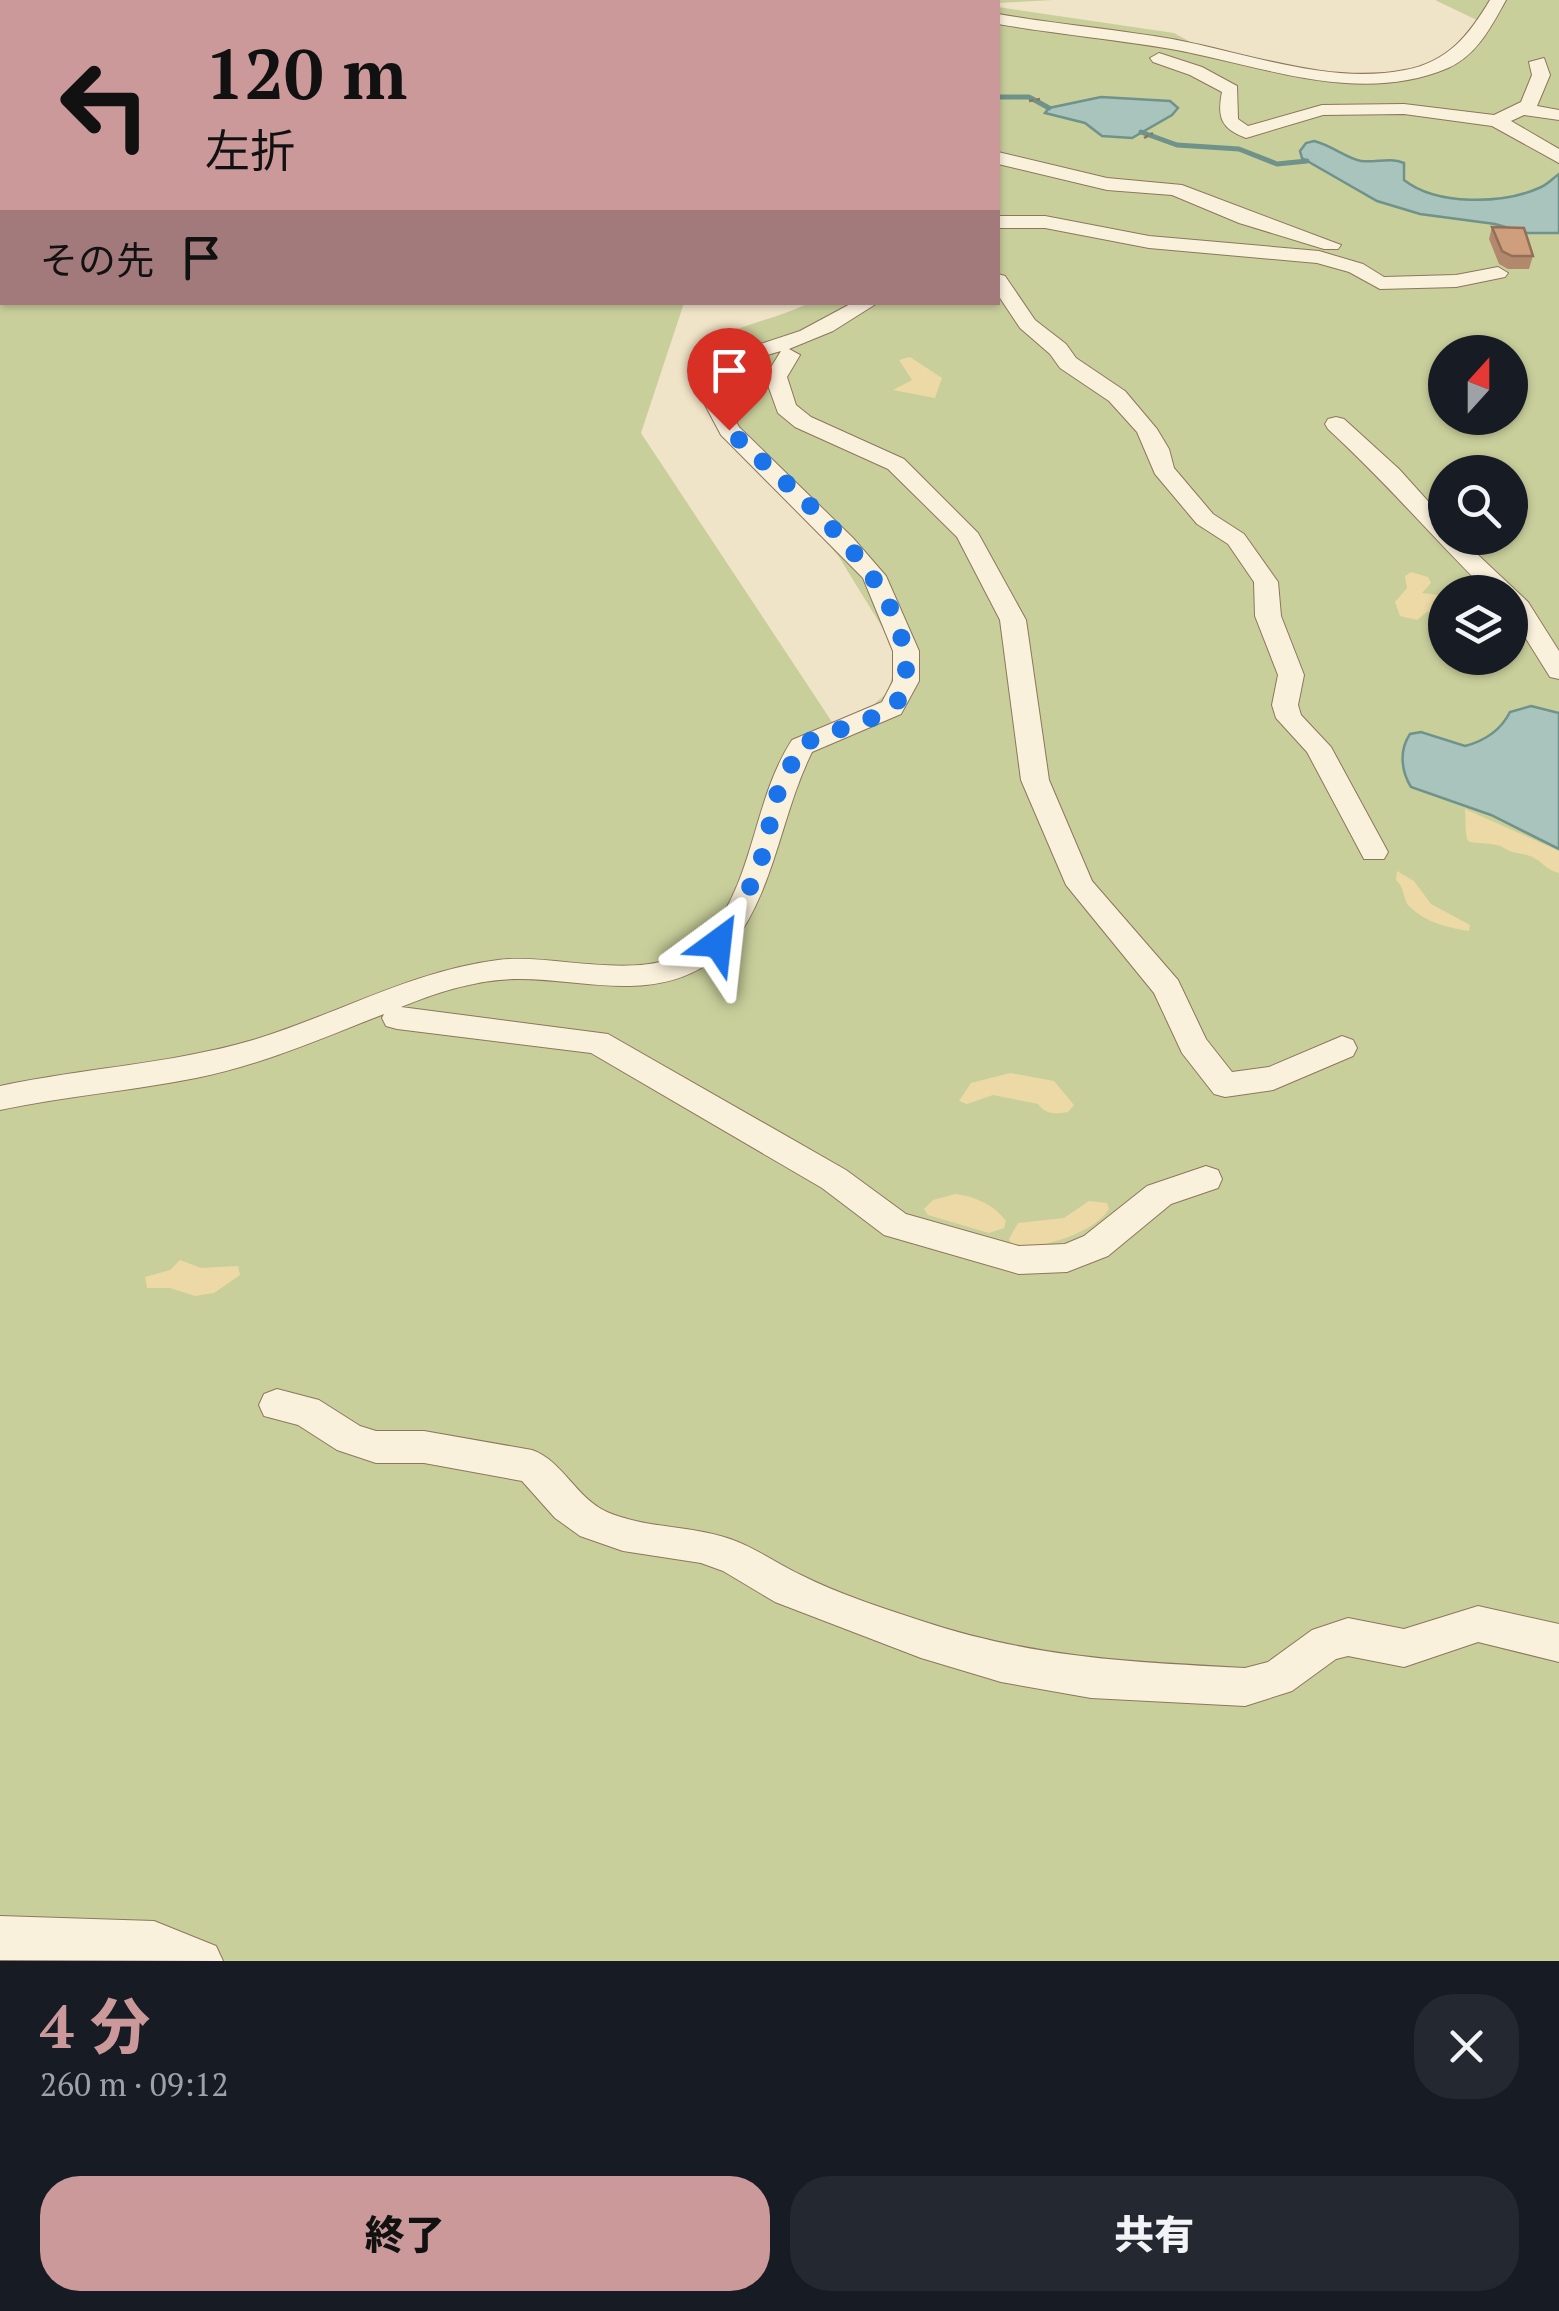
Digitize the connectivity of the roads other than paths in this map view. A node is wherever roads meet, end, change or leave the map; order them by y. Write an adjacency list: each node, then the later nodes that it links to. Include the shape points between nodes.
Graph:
1 (1498, 0): 2 (street, via 1454,60 1430,71 1363,78)
2 (1000, 19)
3 (1088, 41): 7 (street, via 1164,59 1220,82 1232,90 1230,122 1246,132 1342,108)
4 (1559, 85): 5 (street, via 1539,69)
5 (1523, 109): 6 (street); 7 (street)
6 (1559, 115)
7 (1497, 120): 8 (street)
8 (1559, 157)
9 (1000, 158): 12 (street, via 1107,184 1175,189 1413,271)
10 (1000, 222): 12 (street, via 1319,257 1380,283)
11 (1498, 274): 12 (street)
12 (1428, 282)
13 (1000, 283): 22 (street, via 1027,324 1068,363 1118,396 1158,448 1163,469 1205,519 1236,539 1266,582 1268,616 1291,676 1285,705 1290,718 1318,747)
14 (864, 305): 25 (street, via 830,326 747,354 712,380 729,430 874,576 906,651 906,681 892,708 800,746 777,795 758,873 718,943 682,966 646,975 518,968 464,976 262,1050)
15 (789, 355): 24 (street, via 776,377 786,408 911,475 966,533 992,576 1013,620 1035,780 1080,884 1167,988 1193,1045 1225,1085 1272,1078)
16 (1336, 424): 17 (street)
17 (1428, 516)
18 (1465, 555): 19 (street)
19 (1485, 575)
20 (1528, 622): 21 (street)
21 (1559, 671)
22 (1374, 852)
23 (397, 1018): 26 (street, via 597,1042 834,1178 896,1225 1019,1260 1067,1258 1096,1246 1159,1195)
24 (1342, 1048)
25 (0, 1098)
26 (1206, 1179)
27 (277, 1405): 28 (street, via 306,1411 376,1448 424,1447 532,1466 593,1524 701,1546 805,1595 1001,1664 1090,1680 1245,1687 1278,1678 1326,1643 1348,1636 1404,1648 1478,1624)
28 (1559, 1643)
29 (0, 1938): 30 (street)
30 (128, 1951): 31 (street, via 154,1942)
31 (200, 1961)

